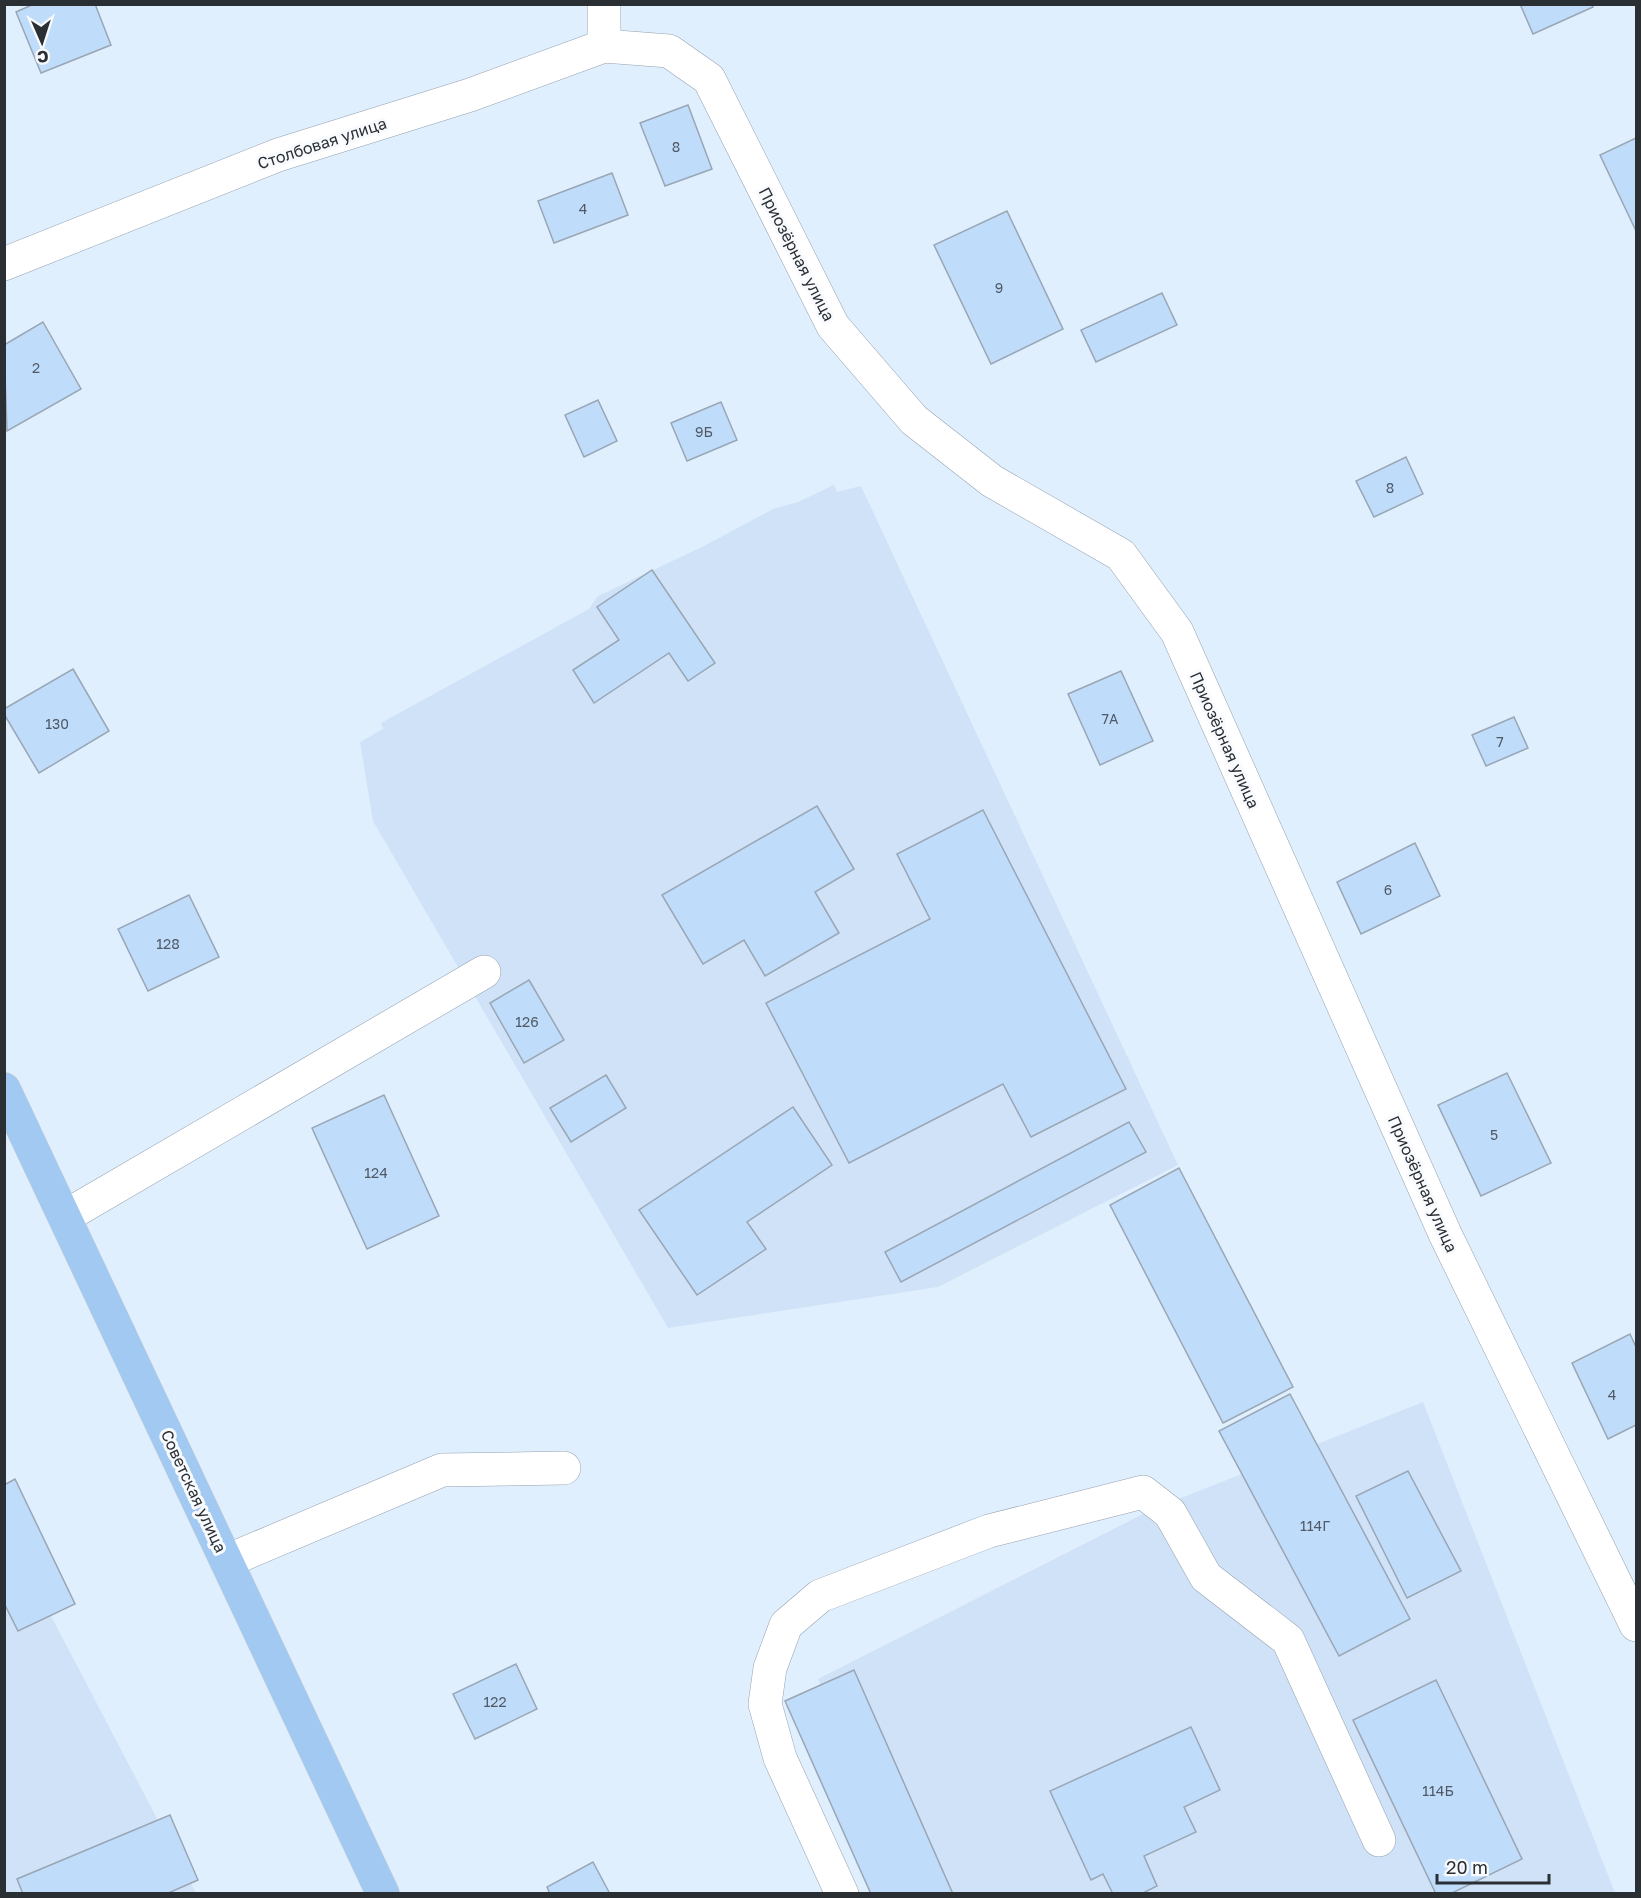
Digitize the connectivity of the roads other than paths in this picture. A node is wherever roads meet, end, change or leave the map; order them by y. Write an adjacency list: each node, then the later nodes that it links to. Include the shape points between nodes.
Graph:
1 (604, 4): 2 (street)
2 (604, 46): 3 (street, Столбовая улица, via 470,95 278,155); 9 (street, Приозёрная улица, via 669,51 709,80 834,326 914,420 993,481 1121,555 1177,632 1446,1236)
3 (4, 264)
4 (484, 972): 6 (street)
5 (4, 1089): 6 (main road, Советская улица)
6 (66, 1216): 8 (main road, Советская улица)
7 (564, 1468): 8 (street, via 442,1470)
8 (227, 1561): 11 (main road, Советская улица)
9 (1636, 1625)
10 (1379, 1840): 12 (street, via 1288,1640 1206,1577 1170,1514 1143,1492 989,1531 934,1551 820,1596 786,1625 770,1668 765,1704 780,1758)
11 (383, 1893)
12 (842, 1893)

